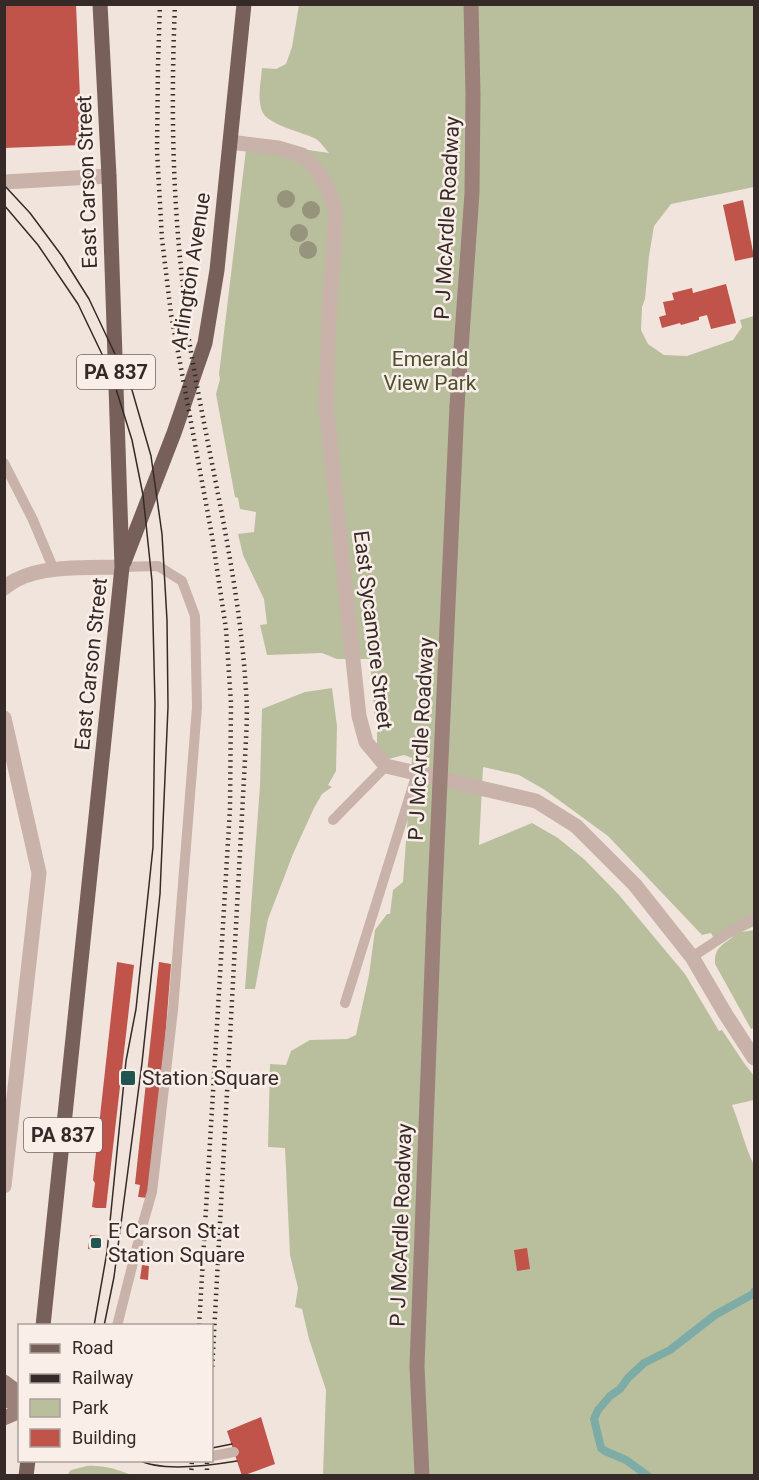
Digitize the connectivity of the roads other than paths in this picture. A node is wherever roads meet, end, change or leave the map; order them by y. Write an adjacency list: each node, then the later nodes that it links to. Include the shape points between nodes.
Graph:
1 (100, 4): 5 (main road, East Carson Street / PA 837)
2 (244, 4): 4 (main road, Arlington Avenue)
3 (471, 4): 28 (main road, P J McArdle Roadway, bridge, via 472,193 457,406 417,1366)
4 (230, 142): 8 (main road, Arlington Avenue, via 205,343); 12 (street, East Sycamore Street, via 302,155 318,171 330,192 336,215 326,406 359,716 366,742)
5 (109, 176): 6 (street); 8 (main road, East Carson Street / PA 837)
6 (4, 182)
7 (4, 463): 9 (lane)
8 (122, 567): 9 (street); 20 (main road, East Carson Street / PA 837); 21 (lane, via 158,566 182,581 195,616 197,707 173,1010 152,1192)
9 (54, 570): 10 (street, via 31,574)
10 (4, 588)
11 (4, 718): 19 (street, via 39,873)
12 (386, 766): 13 (street); 14 (lane)
13 (417, 773): 16 (street, via 536,801 576,826 635,885); 17 (lane)
14 (333, 820)
15 (754, 918): 16 (lane)
16 (692, 957): 18 (street)
17 (345, 1003)
18 (754, 1058)
19 (4, 1186)
20 (43, 1324)
21 (118, 1324)
22 (4, 1382): 23 (main road)
23 (18, 1392)
24 (18, 1412): 25 (main road)
25 (4, 1418)
26 (234, 1452): 27 (lane)
27 (213, 1456)
28 (422, 1476)

